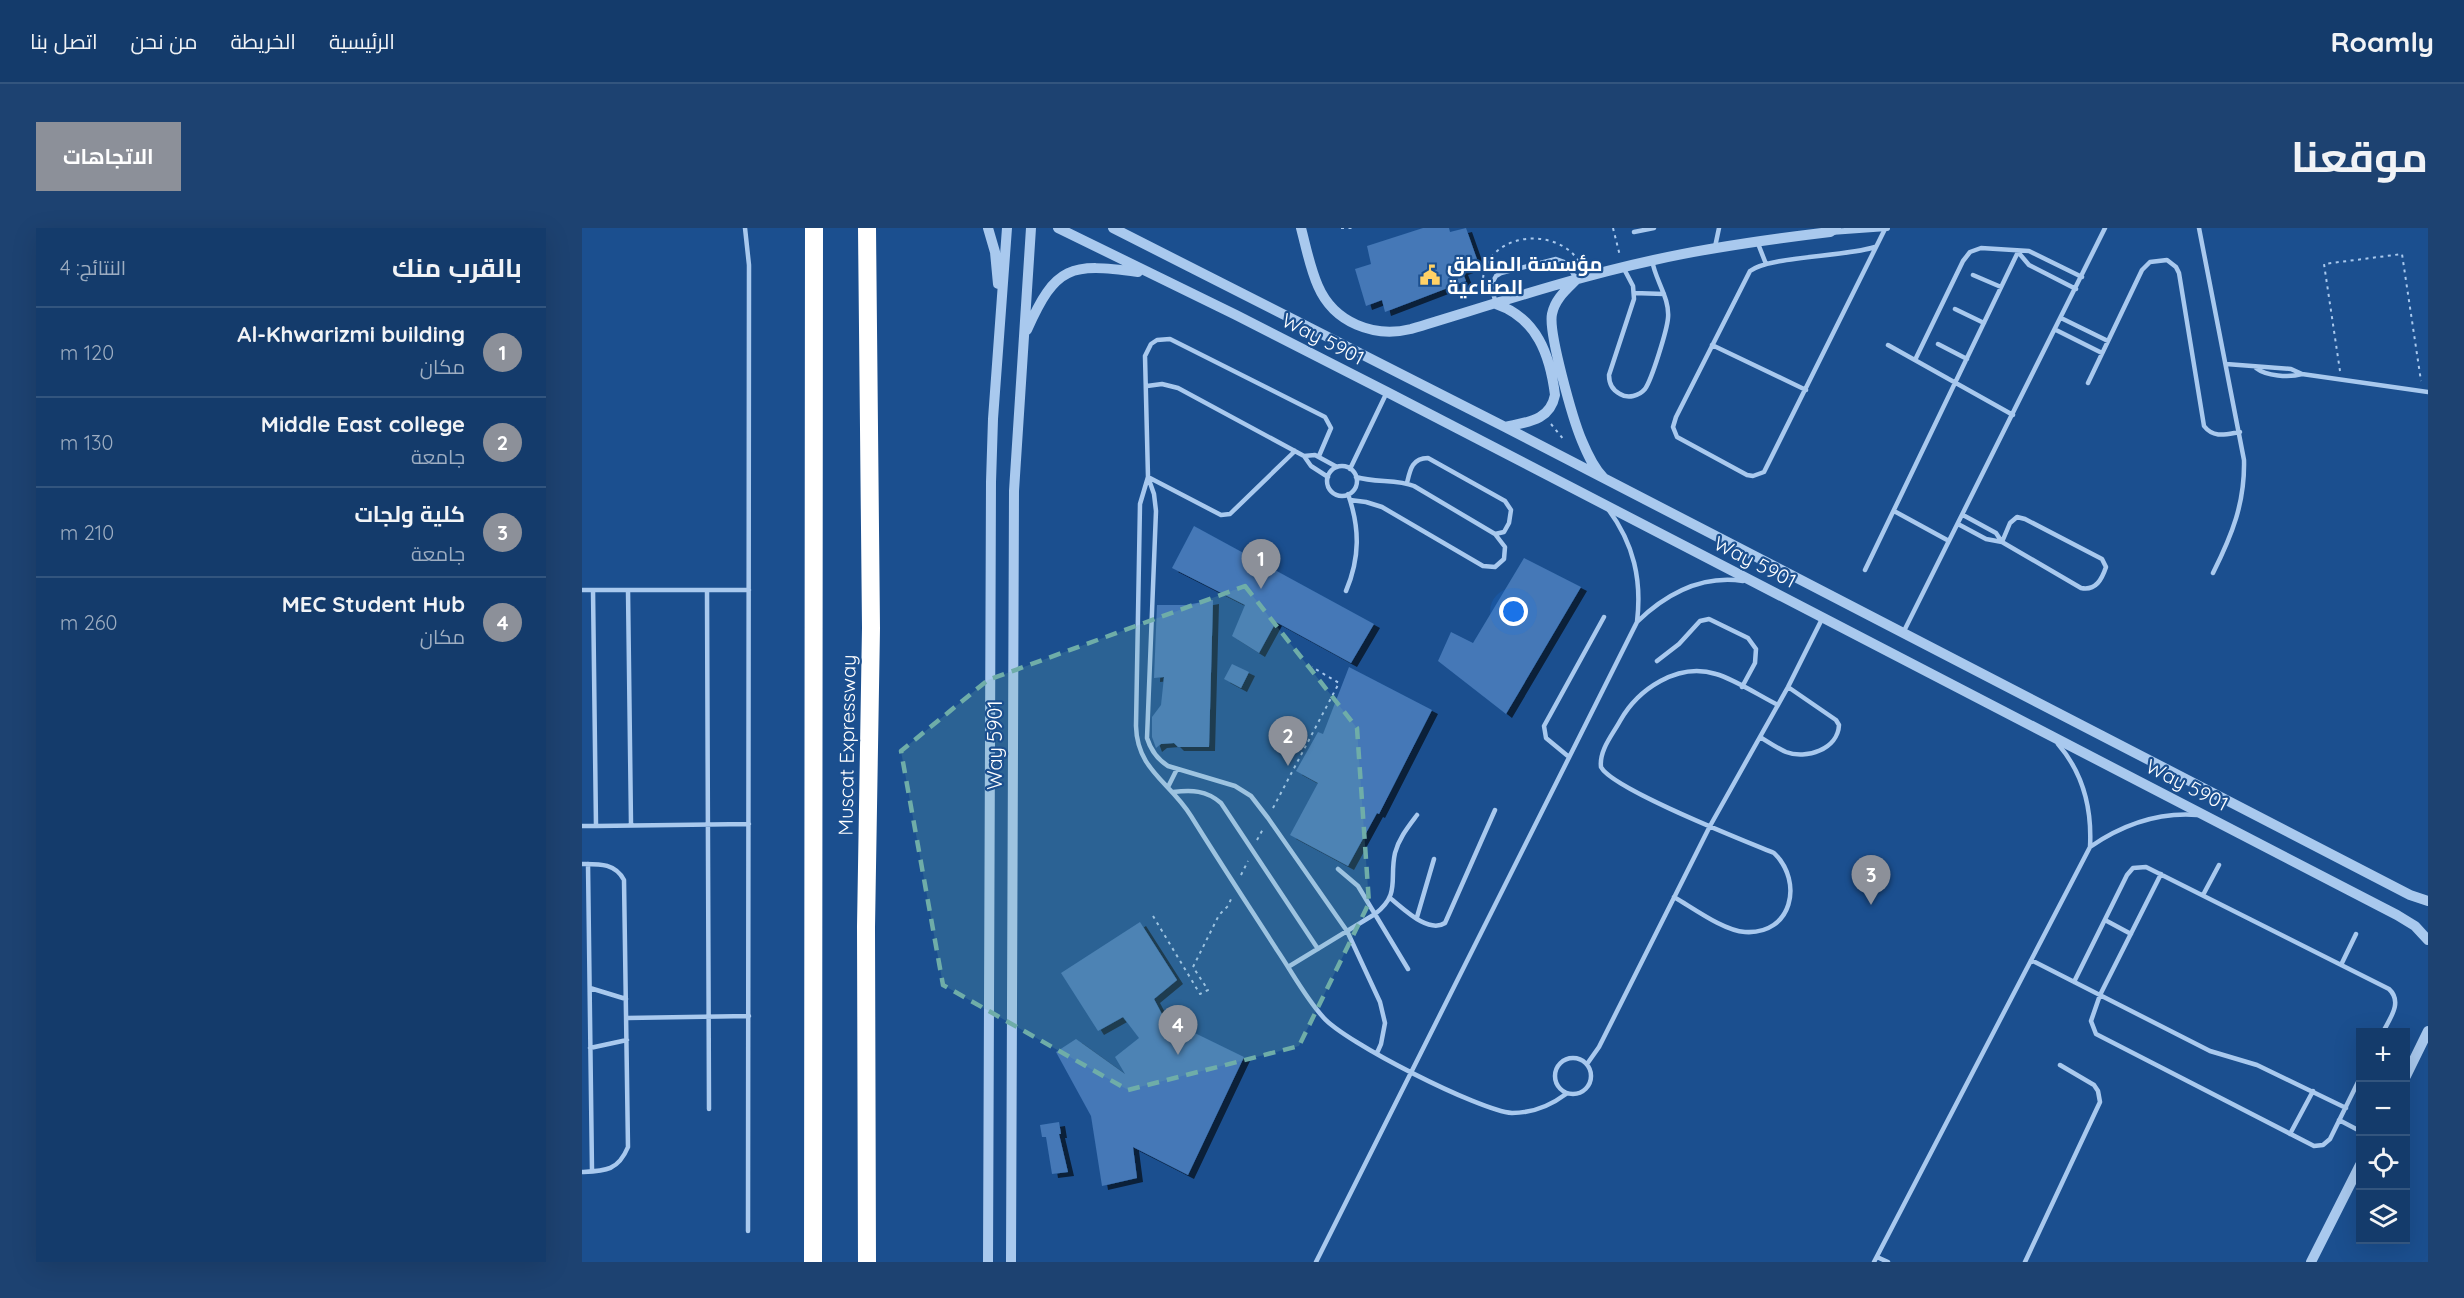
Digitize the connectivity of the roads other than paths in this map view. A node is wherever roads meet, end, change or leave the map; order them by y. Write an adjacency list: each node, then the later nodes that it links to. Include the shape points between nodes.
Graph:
1 (745, 228): 81 (lane, via 749,265)
2 (814, 228): 157 (highway, Muscat Expressway)
3 (867, 228): 158 (highway, Muscat Expressway, via 871,628 866,927)
4 (988, 228): 34 (street)
5 (1007, 228): 34 (street, Way 5901)
6 (1031, 228): 38 (street, Way 5901)
7 (1058, 228): 24 (street, Way 5901)
8 (1113, 228): 54 (street, Way 5901)
9 (1301, 228): 32 (street, Way 5901, via 1314,277 1325,299 1342,317 1363,328 1399,332)
10 (1652, 228): 16 (lane)
11 (1719, 228): 18 (lane)
12 (1886, 228): 15 (street); 19 (lane)
13 (2104, 228): 27 (lane)
14 (2199, 228): 46 (lane)
15 (1833, 230): 17 (street, Way 5901)
16 (1634, 232)
17 (1757, 241): 18 (street, Way 5901); 22 (lane)
18 (1715, 247): 21 (street, Way 5901)
19 (1875, 247): 22 (lane, via 1844,255); 50 (lane)
20 (2018, 252): 27 (lane, via 2034,253); 28 (lane); 29 (lane, via 2029,265); 45 (lane, via 1981,248 1966,256)
21 (1652, 260): 23 (street, Way 5901); 31 (lane)
22 (1766, 264): 41 (lane, via 1746,276)
23 (1623, 267): 26 (street, Way 5901); 30 (lane)
24 (1148, 274): 38 (street, via 1095,267 1072,271 1046,292); 51 (street, Way 5901)
25 (1973, 275): 28 (lane)
26 (1580, 278): 32 (street, Way 5901); 32 (lane, via 1567,263 1556,259 1501,273 1491,285); 64 (street, Way 5901, via 1556,303 1552,332 1581,439)
27 (2082, 278): 29 (lane)
28 (2001, 287): 36 (lane)
29 (2076, 289): 35 (lane)
30 (1634, 292): 31 (lane); 31 (lane, via 1609,375 1611,386 1625,396 1636,395 1648,383 1668,320)
31 (1664, 294)
32 (1496, 304): 54 (street, via 1507,307 1533,328 1544,347 1555,395 1544,415)
33 (1955, 309): 36 (lane)
34 (1000, 311): 159 (street, Way 5901, via 991,482)
35 (2061, 318): 37 (lane); 39 (lane)
36 (1984, 322): 44 (lane)
37 (2056, 330): 43 (lane); 53 (lane)
38 (1023, 339): 160 (street, Way 5901, via 1014,491)
39 (2108, 340): 43 (lane); 55 (lane, via 2145,265 2155,260 2172,263 2180,279 2205,426 2217,435)
40 (1938, 344): 44 (lane)
41 (1712, 345): 50 (lane); 50 (lane, via 1676,417 1674,432 1681,440 1747,475 1759,475 1768,468)
42 (1888, 345): 45 (lane)
43 (2102, 353): 47 (lane)
44 (1967, 359): 48 (lane)
45 (1915, 360): 48 (lane)
46 (2226, 364): 52 (lane, via 2290,376 2302,374); 55 (lane)
47 (2088, 382)
48 (1955, 383): 53 (lane); 68 (lane)
49 (1147, 386): 56 (lane, via 1178,388); 58 (lane, via 1147,349 1156,340 1170,339 1326,417 1331,428); 61 (lane)
50 (1806, 390)
51 (1387, 392): 60 (lane); 67 (street, Way 5901)
52 (2426, 392)
53 (2013, 415): 69 (lane)
54 (1505, 427): 64 (street, Way 5901)
55 (2240, 432): 75 (lane, via 2243,493 2235,525)
56 (1295, 451): 57 (lane); 61 (lane, via 1226,516)
57 (1304, 456): 58 (lane); 62 (lane)
58 (1319, 456): 59 (lane)
59 (1337, 467): 60 (lane); 62 (lane)
60 (1350, 469): 63 (lane)
61 (1148, 477): 94 (lane, via 1156,511 1147,738 1154,755); 95 (lane, via 1140,504 1136,738 1143,760)
62 (1328, 477): 66 (lane, via 1334,494)
63 (1356, 477): 65 (lane); 66 (lane)
64 (1605, 479): 86 (street, Way 5901)
65 (1407, 483): 71 (lane); 71 (lane, via 1413,464 1428,458 1495,495 1508,504 1511,514 1507,528)
66 (1349, 497): 71 (lane, via 1382,507 1489,567 1501,564 1506,553); 82 (lane, via 1358,543)
67 (1605, 505): 76 (street, Way 5901); 85 (lane, via 1632,552 1639,587)
68 (1894, 511): 72 (lane); 74 (lane)
69 (1963, 515): 70 (lane); 73 (lane, via 1996,533)
70 (1958, 524): 72 (lane); 73 (lane, via 1986,539)
71 (1495, 534)
72 (1949, 541): 86 (lane)
73 (2002, 542): 73 (lane, via 2081,588 2095,587 2105,570 2102,559 2021,517 2010,523)
74 (1865, 570)
75 (2213, 573)
76 (1755, 582): 84 (street, Way 5901); 85 (lane, via 1718,580 1682,589)
77 (582, 590): 78 (lane)
78 (593, 590): 79 (lane); 104 (lane)
79 (628, 590): 80 (lane); 100 (lane)
80 (707, 590): 81 (lane); 101 (lane)
81 (749, 590): 102 (lane)
82 (1346, 591)
83 (1604, 617): 93 (lane, via 1544,726 1546,738)
84 (1823, 617): 89 (lane); 91 (street, Way 5901)
85 (1637, 622): 93 (lane)
86 (1903, 633): 115 (street, Way 5901)
87 (1657, 661): 88 (lane, via 1680,644 1700,621 1714,619 1748,638 1756,649 1755,663)
88 (1742, 687): 90 (lane); 105 (lane, via 1707,673 1661,681 1628,706 1602,755 1601,766 1608,776)
89 (1788, 687): 90 (lane); 92 (lane, via 1836,720 1837,734 1826,747 1805,755 1786,752)
90 (1778, 705): 92 (lane)
91 (2049, 734): 99 (street, Way 5901); 106 (lane, via 2079,777 2089,812)
92 (1760, 737): 105 (lane)
93 (1569, 757): 143 (lane)
94 (1177, 769): 95 (lane); 119 (lane, via 1235,786 1251,796)
95 (1168, 787): 96 (lane)
96 (1173, 792): 123 (lane, via 1199,791 1221,803); 126 (lane)
97 (1494, 810): 117 (lane, via 1448,919 1432,926)
98 (1417, 815): 114 (lane, via 1396,849)
99 (2207, 816): 106 (lane, via 2172,815 2137,822); 122 (street, Way 5901, via 2397,915)
100 (631, 824): 101 (lane); 104 (lane)
101 (708, 824): 102 (lane); 132 (lane)
102 (749, 824): 133 (lane)
103 (582, 826): 104 (lane)
104 (596, 826)
105 (1710, 826): 113 (lane); 113 (lane, via 1774,853 1791,881 1789,903 1768,928 1746,932 1725,926)
106 (2090, 847): 124 (lane)
107 (1434, 859): 117 (lane)
108 (585, 864): 129 (lane); 131 (lane, via 613,867 624,880)
109 (2219, 865): 112 (lane)
110 (1338, 869): 116 (lane, via 1358,886)
111 (2161, 874): 112 (lane); 118 (lane, via 2146,867 2133,868); 120 (lane)
112 (2203, 895): 125 (lane)
113 (1674, 897): 140 (lane)
114 (1389, 898): 116 (lane); 117 (lane)
115 (2428, 901)
116 (1375, 914): 119 (lane); 127 (lane)
117 (1417, 918)
118 (2104, 920): 120 (lane); 128 (lane)
119 (1347, 931): 123 (lane); 139 (lane, via 1384,1012 1384,1034)
120 (2131, 934): 130 (lane)
121 (2356, 934): 125 (lane)
122 (2428, 940)
123 (1318, 949): 126 (lane)
124 (2031, 960): 128 (lane); 156 (lane)
125 (2341, 965): 135 (lane, via 2393,992 2396,1005)
126 (1288, 967): 139 (lane, via 1333,1027)
127 (1408, 969)
128 (2074, 982): 130 (lane)
129 (590, 988): 131 (lane); 138 (lane)
130 (2100, 995): 145 (lane, via 2210,1051 2246,1061); 151 (lane, via 2091,1021 2096,1034)
131 (626, 999): 134 (lane)
132 (708, 1016): 133 (lane); 134 (lane); 148 (lane)
133 (748, 1016): 155 (lane)
134 (627, 1018): 137 (lane)
135 (2385, 1028)
136 (2428, 1031): 142 (street)
137 (627, 1040): 138 (lane); 153 (lane, via 628,1147 622,1161 604,1172)
138 (590, 1047): 153 (lane)
139 (1377, 1053): 143 (lane)
140 (1587, 1064): 146 (lane, via 1591,1077 1586,1090); 146 (lane, via 1569,1058 1558,1066 1557,1085)
141 (2060, 1065): 163 (lane, via 2094,1085 2100,1102)
142 (2410, 1068)
143 (1411, 1072): 146 (lane, via 1498,1111 1534,1110); 161 (lane)
144 (2359, 1082): 147 (lane)
145 (2313, 1091): 147 (lane); 151 (lane)
146 (1566, 1094)
147 (2346, 1108): 149 (lane)
148 (709, 1109)
149 (2339, 1120): 150 (lane); 151 (lane, via 2330,1139 2319,1146)
150 (2356, 1128)
151 (2290, 1134)
152 (582, 1172): 153 (lane)
153 (592, 1172)
154 (2356, 1175): 164 (street)
155 (748, 1231)
156 (1876, 1260): 162 (lane)
157 (813, 1262)
158 (867, 1262)
159 (988, 1262)
160 (1011, 1262)
161 (1316, 1262)
162 (1888, 1262)
163 (2025, 1262)
164 (2311, 1262)

